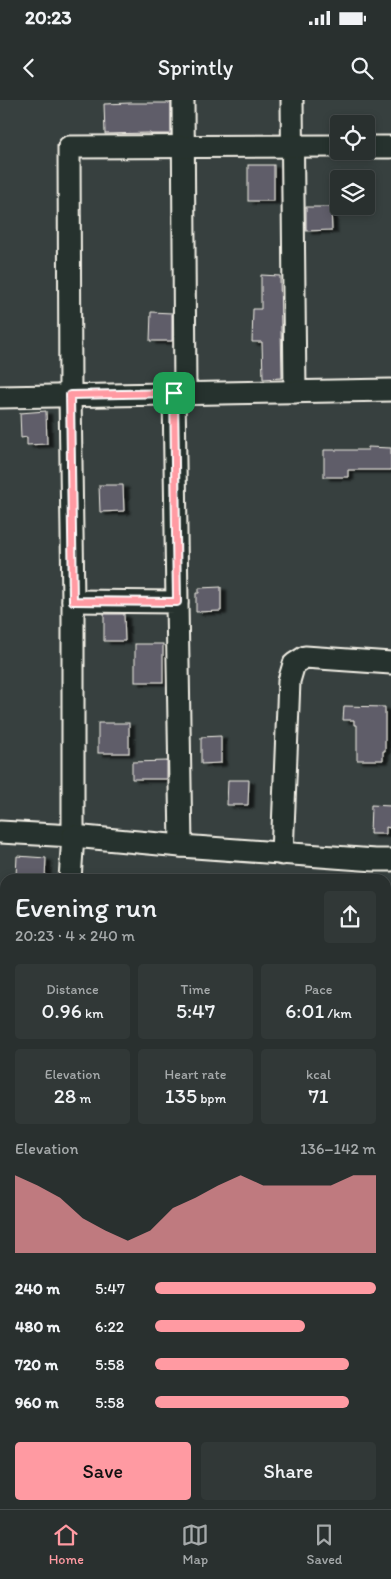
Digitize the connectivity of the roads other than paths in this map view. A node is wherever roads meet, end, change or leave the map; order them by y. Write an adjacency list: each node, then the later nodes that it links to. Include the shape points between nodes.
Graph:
1 (183, 100): 3 (street)
2 (292, 100): 4 (street)
3 (183, 146): 4 (street); 10 (street); 11 (street, via 69,147)
4 (292, 146): 5 (street); 9 (street)
5 (330, 146)
6 (375, 147): 7 (street)
7 (391, 147)
8 (391, 390): 9 (street)
9 (295, 392): 10 (street)
10 (180, 393): 11 (street); 14 (street)
11 (70, 395): 12 (street); 13 (street)
12 (0, 397)
13 (73, 601): 14 (street); 17 (street)
14 (177, 602): 18 (street)
15 (391, 663): 19 (street, via 305,657 294,664 289,681)
16 (0, 832): 17 (street)
17 (72, 836): 18 (street); 21 (street)
18 (181, 846): 19 (street)
19 (282, 854): 20 (street)
20 (391, 860)
21 (70, 874)

